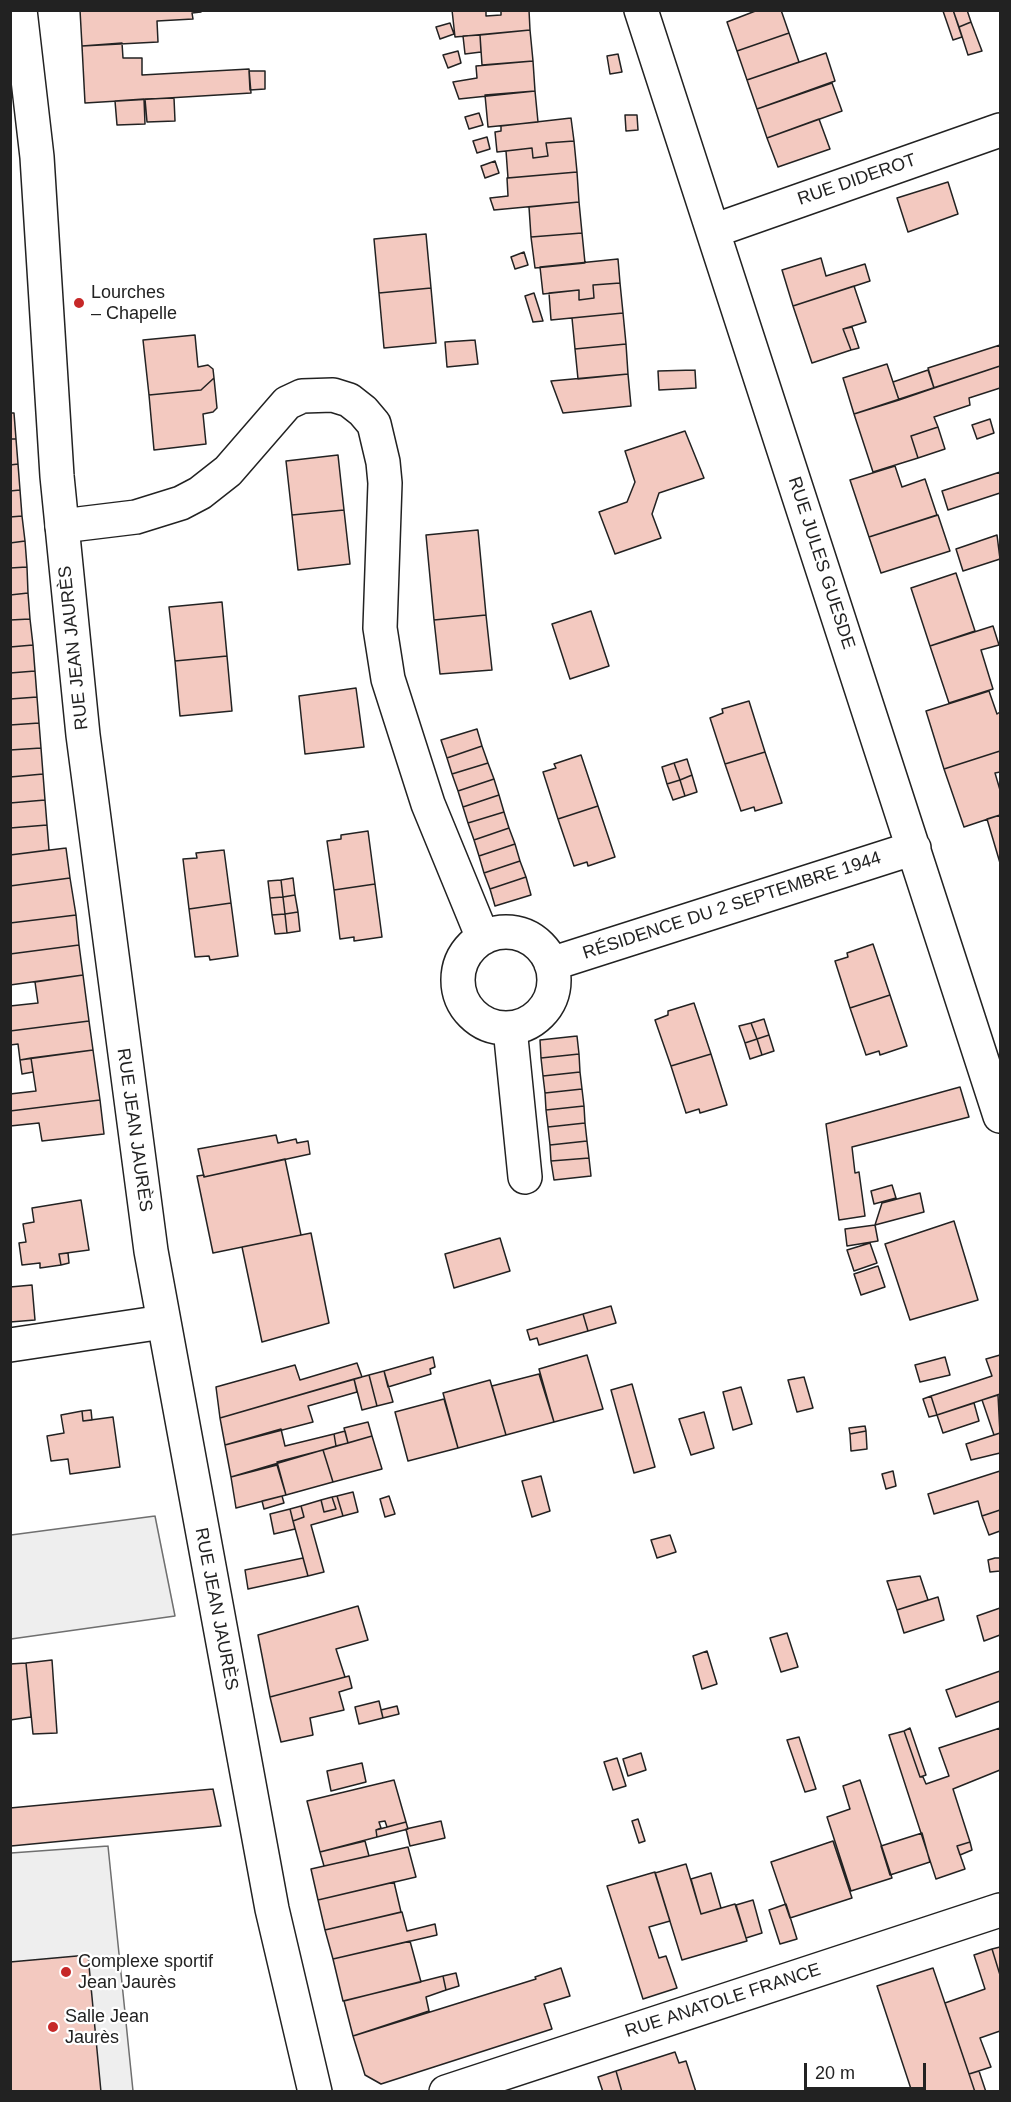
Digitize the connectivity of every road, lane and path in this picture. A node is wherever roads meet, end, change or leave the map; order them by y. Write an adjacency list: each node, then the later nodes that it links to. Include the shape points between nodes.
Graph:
1 (20, 10): 5 (street, RUE JEAN JAURÈS)
2 (41, 10): 5 (street, RUE JEAN JAURÈS)
3 (642, 10): 6 (street, RUE JULES GUESDE)
4 (1000, 130): 6 (street, RUE DIDEROT)
5 (37, 157): 7 (street, RUE JEAN JAURÈS)
6 (713, 231): 8 (street, RUE JULES GUESDE)
7 (62, 526): 9 (street, via 136,517 181,503 216,482 274,415 302,396 333,395 349,400 363,411 374,424 385,483 380,628 388,679 428,804); 14 (street, RUE JEAN JAURÈS, via 98,856)
8 (914, 848): 10 (street, RÉSIDENCE DU 2 SEPTEMBRE 1944); 12 (street, RUE JULES GUESDE)
9 (483, 939): 10 (street, via 510,933 527,937 542,948); 11 (street, via 461,965 462,1000 478,1019)
10 (551, 964): 11 (street, via 554,983 548,1002 537,1017)
11 (510, 1028): 13 (street)
12 (1000, 1116)
13 (525, 1177)
14 (163, 1322): 15 (street); 17 (street, RUE JEAN JAURÈS, via 273,1909)
15 (10, 1345)
16 (1000, 1910): 18 (street, RUE ANATOLE FRANCE)
17 (315, 2091)
18 (446, 2091)

